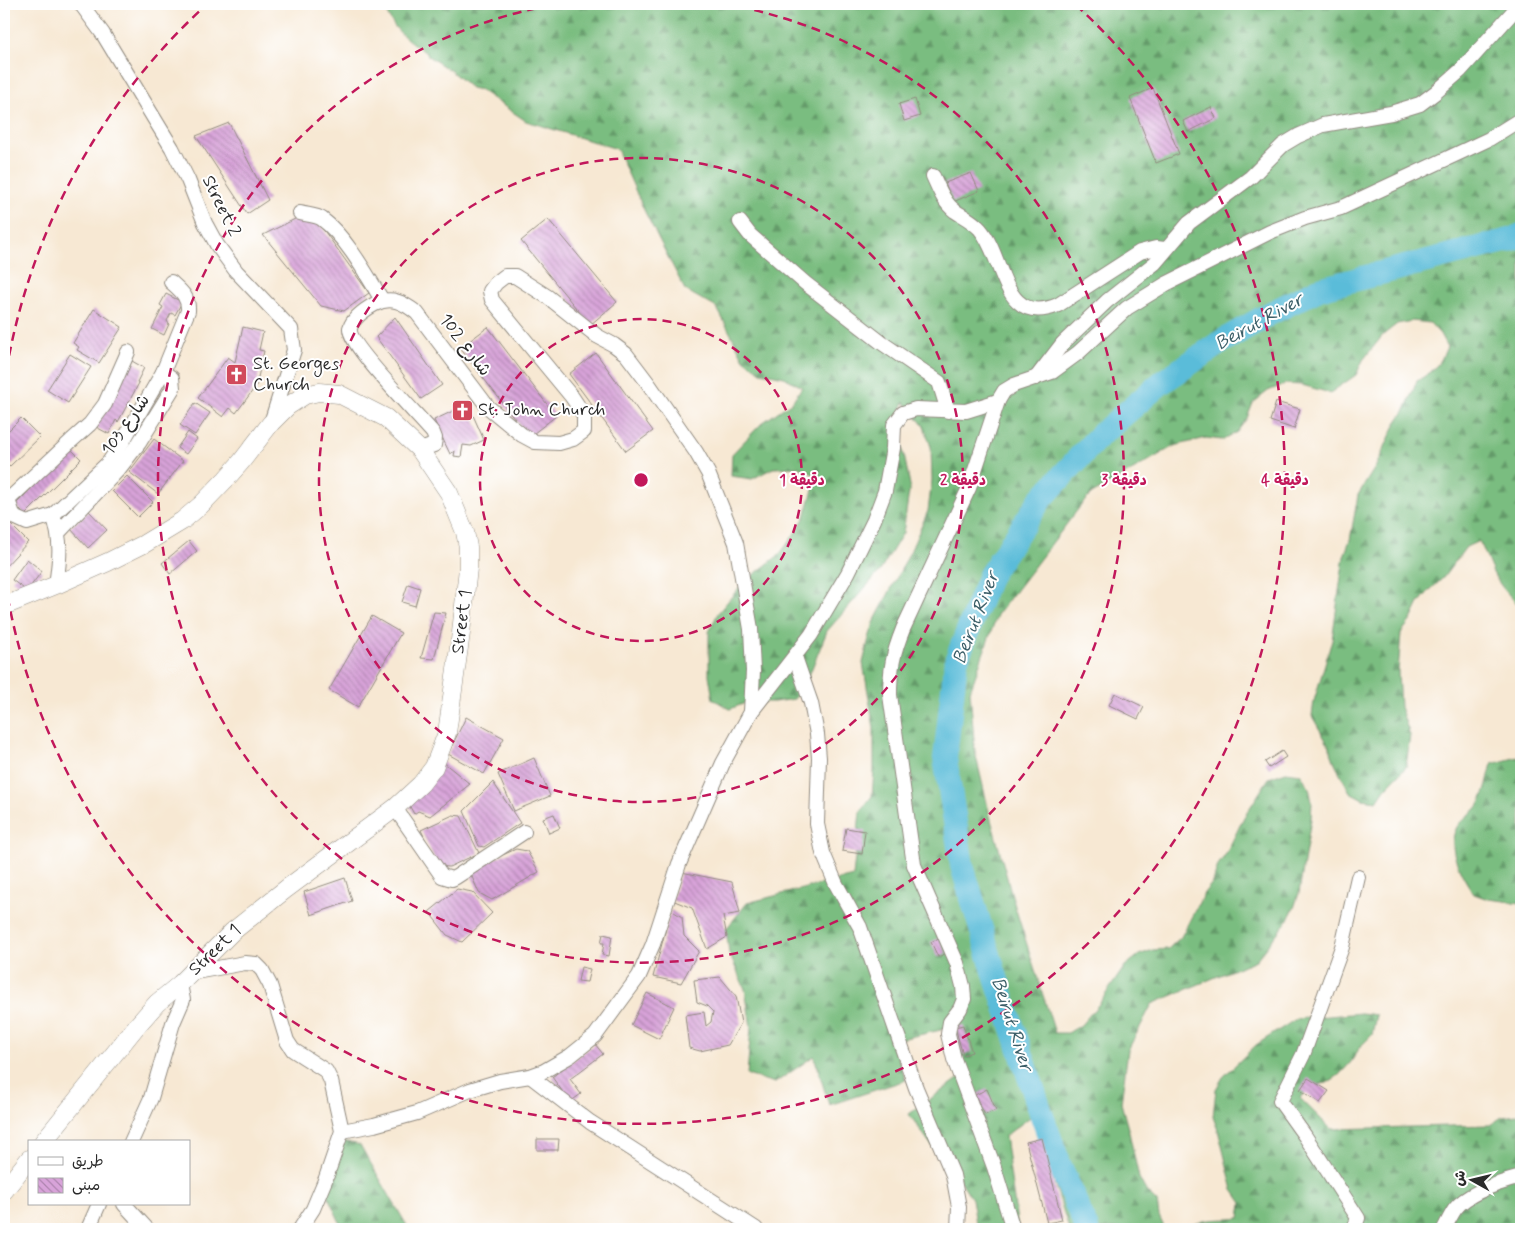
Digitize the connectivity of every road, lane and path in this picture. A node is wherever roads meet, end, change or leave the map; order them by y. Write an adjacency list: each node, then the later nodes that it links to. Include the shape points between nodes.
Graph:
1 (81, 4): 15 (street, Street 2, via 103,34 172,148 204,223 217,245 236,271 291,329 294,350)
2 (1520, 4): 7 (street, via 1460,71 1420,104 1391,113 1323,125 1298,136 1251,177 1189,223)
3 (1521, 119): 12 (street, via 1489,139 1341,208 1270,232 1166,284 1127,308 1052,372)
4 (933, 176): 7 (street, via 942,197 980,229 994,253 1006,285 1025,308 1046,310 1058,305 1140,252)
5 (300, 214): 9 (street, via 322,218 358,261)
6 (740, 222): 14 (street, via 750,235 805,283 882,343 939,382)
7 (1165, 249): 12 (street, via 1155,263 1107,301 1063,343)
8 (171, 282): 11 (street, via 189,303)
9 (382, 300): 16 (street, via 363,312 350,328 351,333 364,357 436,438 434,445); 22 (street, شارع 102, via 404,304 417,313 488,407 535,442 559,443 573,439 584,431 584,415 492,300 490,291 496,283 505,276 515,276 626,354 696,452 708,473 736,543 751,629)
10 (128, 352): 17 (street, via 104,404 90,424 8,500 14,517 28,523)
11 (163, 372): 17 (street, via 109,462); 18 (street, شارع 103, via 172,378 173,388 139,443)
12 (1036, 378): 13 (street, via 1009,388)
13 (998, 400): 14 (street, via 966,411); 41 (street, via 970,488 894,652 890,695 914,865 957,963 963,986 964,999 950,1022 948,1034)
14 (948, 411): 21 (street, via 916,409 903,413 894,425 885,491 874,520 848,573)
15 (271, 423): 16 (street, Street 1, via 288,406 305,396 328,391 358,402 386,418); 19 (street, Street 1, via 231,473 182,521 144,544)
16 (420, 450): 23 (street, Street 1, via 458,514 468,547 468,568 447,733 434,767)
17 (53, 515): 18 (street)
18 (59, 532): 19 (street)
19 (56, 585): 20 (street, Street 1)
20 (4, 608)
21 (794, 657): 22 (street); 40 (street, via 811,702 817,734 817,824 823,853 860,927 916,1088 953,1176 959,1207)
22 (751, 712): 27 (street, via 723,763 679,864 654,944 639,976 595,1036 570,1056)
23 (396, 808): 24 (street, via 446,878 456,877); 26 (street, Street 1, via 238,927)
24 (524, 832)
25 (1358, 877): 42 (street, via 1342,947 1303,1055 1280,1102 1358,1218)
26 (185, 979): 28 (street, via 246,963 256,964 270,985 287,1041 293,1050 326,1071 331,1080); 29 (street, Street 1, via 135,1028); 30 (street, via 183,1000 151,1098)
27 (530, 1076): 28 (street, via 470,1090 417,1113); 39 (street, via 590,1122)
28 (342, 1131): 38 (street, via 313,1209)
29 (45, 1140)
30 (132, 1140)
31 (28, 1160): 33 (street)
32 (1521, 1177): 43 (street, via 1486,1188 1464,1200)
33 (4, 1191)
34 (98, 1206): 36 (street)
35 (126, 1206): 37 (street)
36 (88, 1229)
37 (147, 1229)
38 (300, 1229)
39 (756, 1229)
40 (958, 1229)
41 (1013, 1229)
42 (1354, 1229)
43 (1444, 1229)

